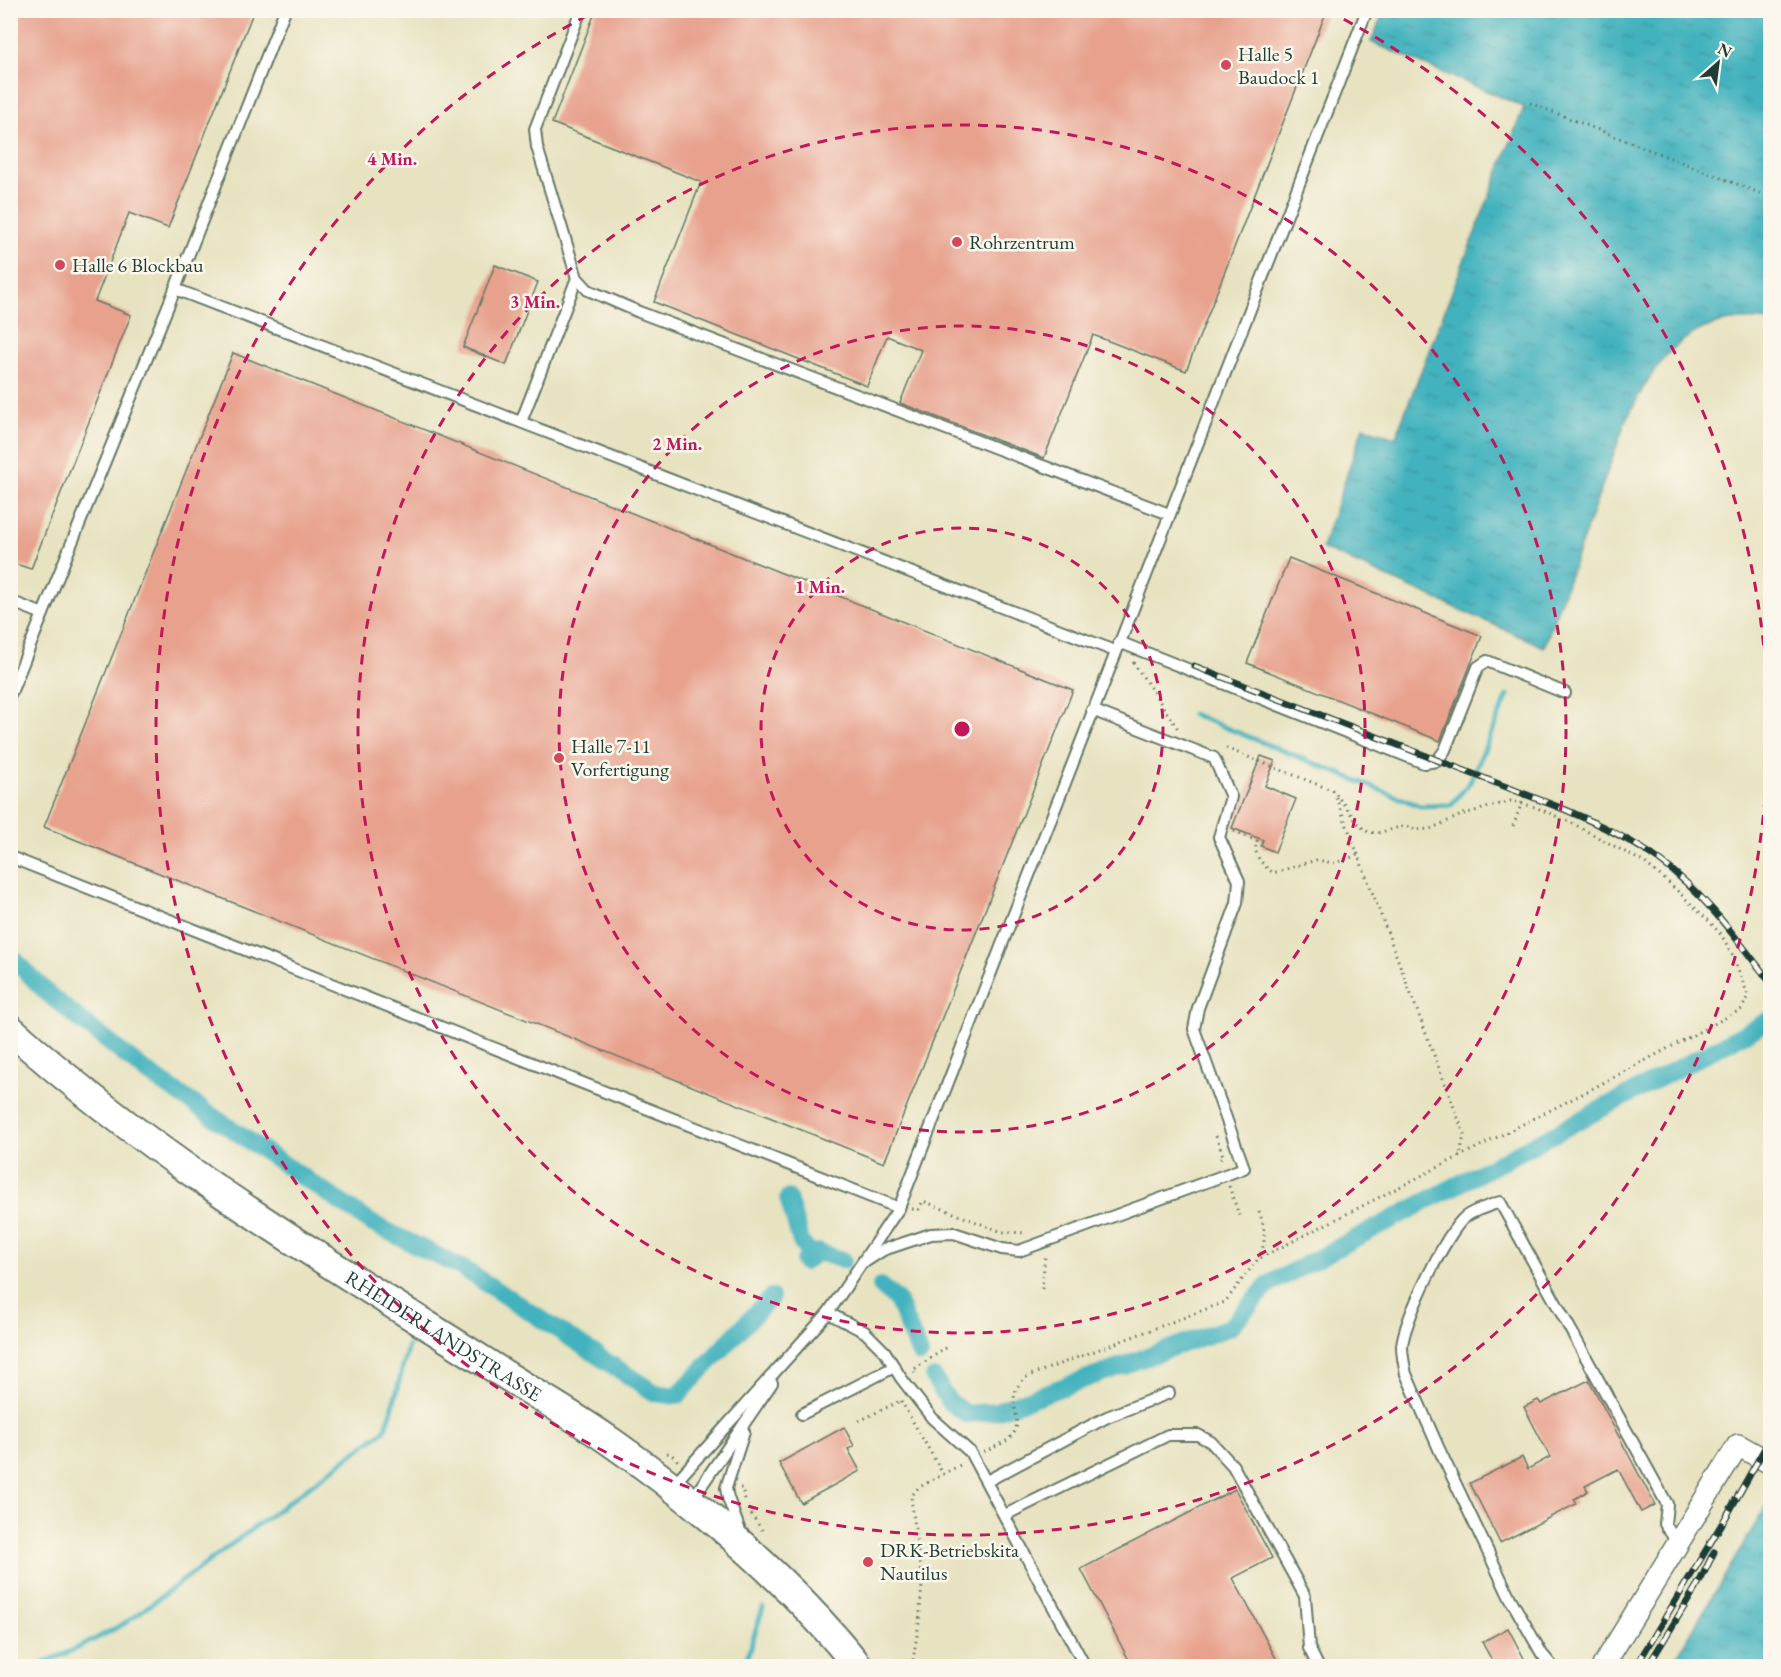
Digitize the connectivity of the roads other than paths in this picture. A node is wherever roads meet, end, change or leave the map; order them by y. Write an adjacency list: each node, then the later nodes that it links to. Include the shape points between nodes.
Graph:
1 (285, 10): 5 (lane)
2 (580, 10): 4 (lane, via 535,129)
3 (1367, 10): 7 (lane)
4 (577, 278): 6 (lane); 7 (lane, via 588,290 639,312)
5 (176, 289): 6 (lane); 9 (lane)
6 (521, 422): 10 (lane)
7 (1169, 514): 10 (lane)
8 (10, 601): 9 (lane)
9 (43, 614): 12 (lane)
10 (1117, 646): 11 (lane, via 1424,763 1437,761 1445,750 1478,667 1487,661); 13 (lane)
11 (1565, 693)
12 (10, 695)
13 (1092, 710): 16 (lane); 17 (lane, via 1214,759 1231,797 1220,837 1239,881 1238,903 1198,1008 1194,1029 1244,1168 1019,1251 1002,1250 954,1233 931,1234 883,1250)
14 (10, 857): 16 (lane)
15 (10, 1029): 26 (main road, RHEIDERLANDSTRASSE, via 124,1123 205,1181 614,1444)
16 (899, 1208): 17 (lane)
17 (863, 1262): 18 (lane)
18 (828, 1313): 19 (lane); 20 (lane, via 865,1332)
19 (788, 1357): 23 (lane); 26 (lane)
20 (894, 1367): 22 (lane); 25 (lane, via 933,1418 970,1452)
21 (1169, 1393): 25 (lane, via 1107,1417)
22 (802, 1414)
23 (747, 1421): 26 (lane); 29 (lane, via 726,1488 736,1524)
24 (1770, 1463): 28 (street, via 1738,1445)
25 (987, 1481): 27 (lane)
26 (681, 1495): 29 (main road, RHEIDERLANDSTRASSE)
27 (1005, 1515): 31 (lane); 32 (lane, via 1168,1436 1205,1439 1233,1466 1305,1596 1308,1648)
28 (1678, 1544): 33 (lane, via 1665,1524 1667,1504 1500,1202 1468,1215 1444,1243 1412,1313 1402,1345 1406,1374 1510,1598); 34 (street)
29 (755, 1558): 30 (main road, RHEIDERLANDSTRASSE)
30 (858, 1666)
31 (1085, 1666)
32 (1318, 1666)
33 (1551, 1666)
34 (1604, 1666)

